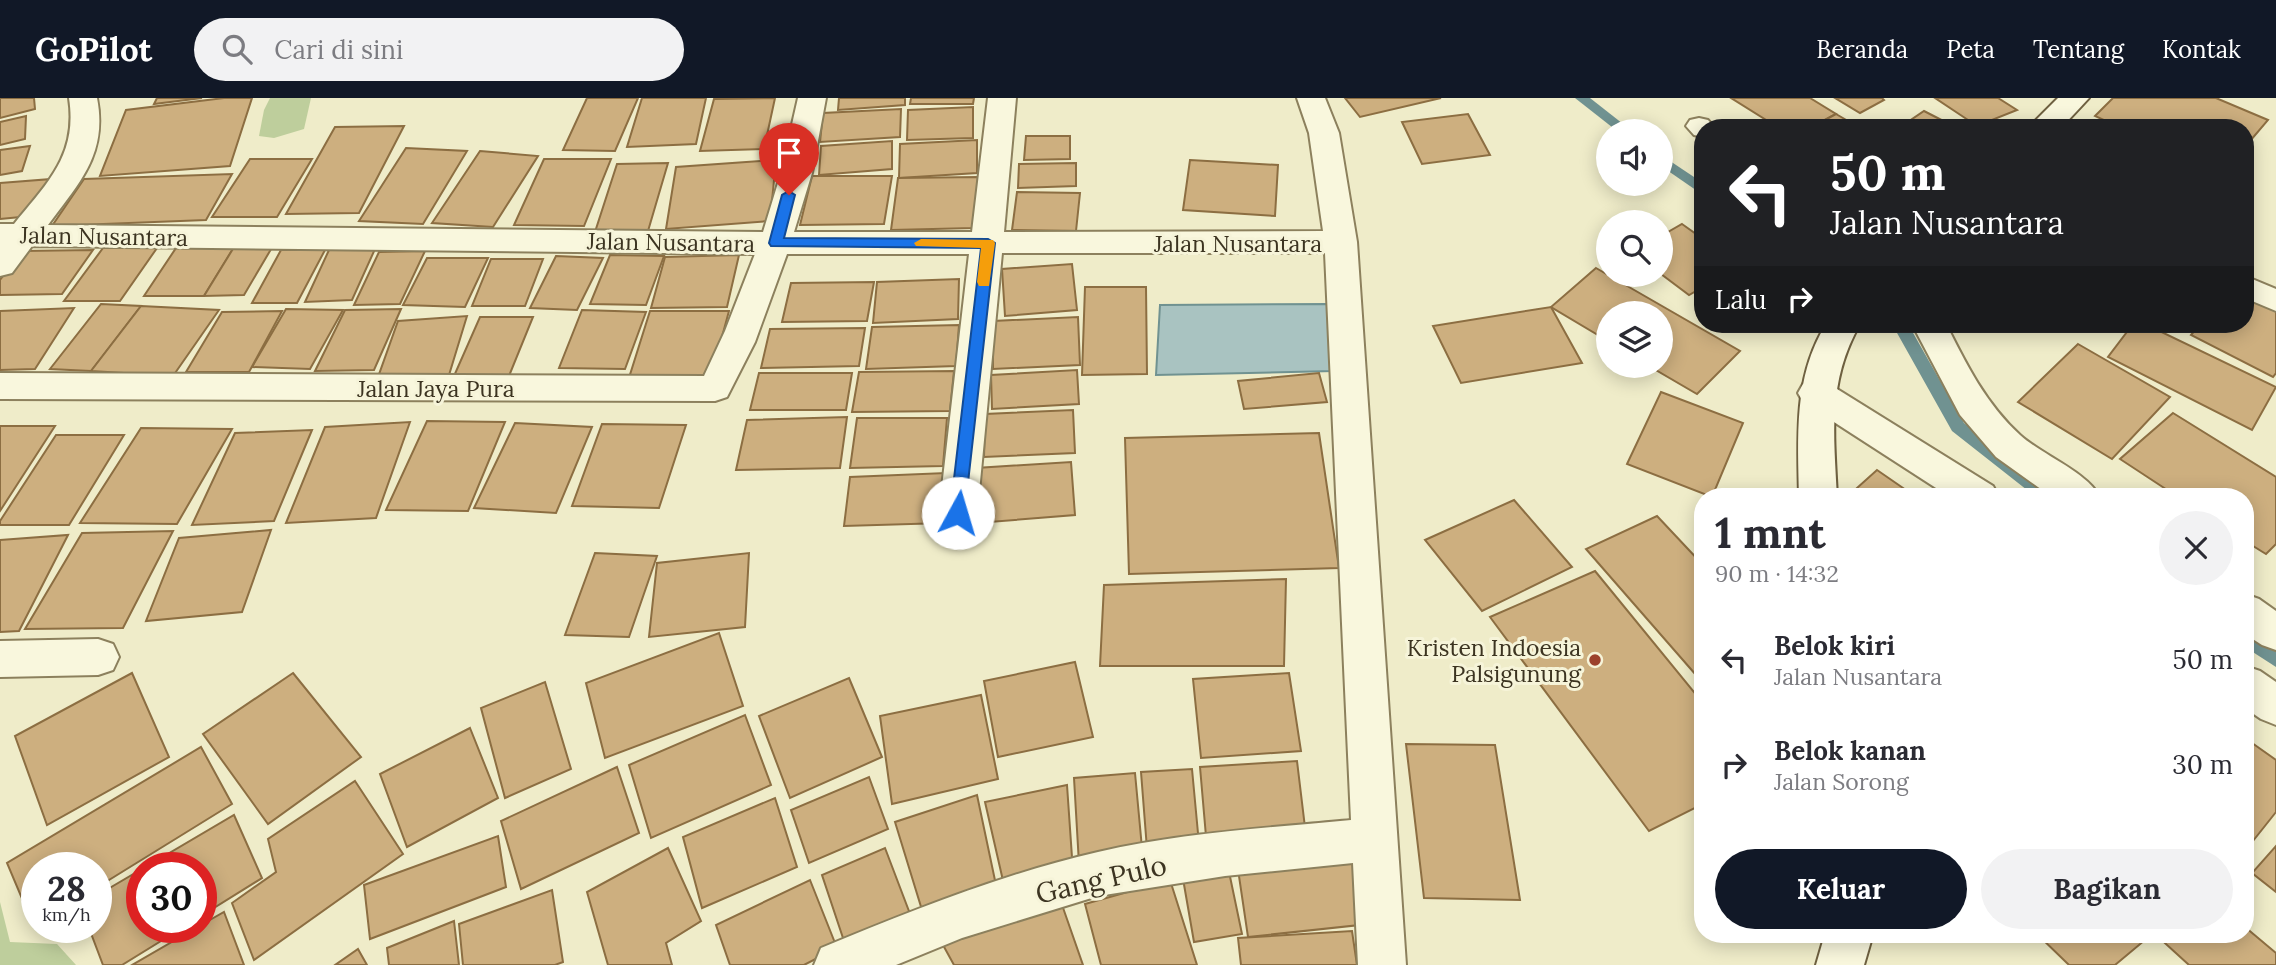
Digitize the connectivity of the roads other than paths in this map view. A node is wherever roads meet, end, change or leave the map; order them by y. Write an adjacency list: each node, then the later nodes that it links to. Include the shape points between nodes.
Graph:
1 (83, 98): 7 (street, via 87,120 76,166)
2 (812, 98): 9 (street)
3 (1002, 98): 10 (street)
4 (1311, 98): 8 (street, via 1324,133)
5 (2075, 98): 6 (street)
6 (2053, 119)
7 (13, 235): 9 (street, Jalan Nusantara); 11 (street)
8 (1342, 242): 10 (street, Jalan Nusantara); 28 (street)
9 (776, 243): 10 (street, Jalan Nusantara); 16 (street, Jalan Jaya Pura, via 732,360 715,388)
10 (988, 243): 21 (street)
11 (0, 265)
12 (2254, 290): 13 (lane)
13 (2276, 301)
14 (1838, 333): 17 (street, via 1824,359)
15 (1934, 333): 20 (street, via 1956,378 2008,446)
16 (0, 386)
17 (1816, 393): 18 (street); 19 (street)
18 (1818, 488)
19 (1966, 488)
20 (2068, 488)
21 (958, 513)
22 (2254, 617): 23 (street)
23 (2276, 633)
24 (99, 657): 25 (street)
25 (0, 659)
26 (2254, 690): 27 (street)
27 (2276, 706)
28 (1375, 839): 30 (street, Gang Pulo, via 1225,854 1098,874 961,915); 31 (street)
29 (1846, 943): 32 (street)
30 (838, 965)
31 (1382, 965)
32 (1840, 965)

